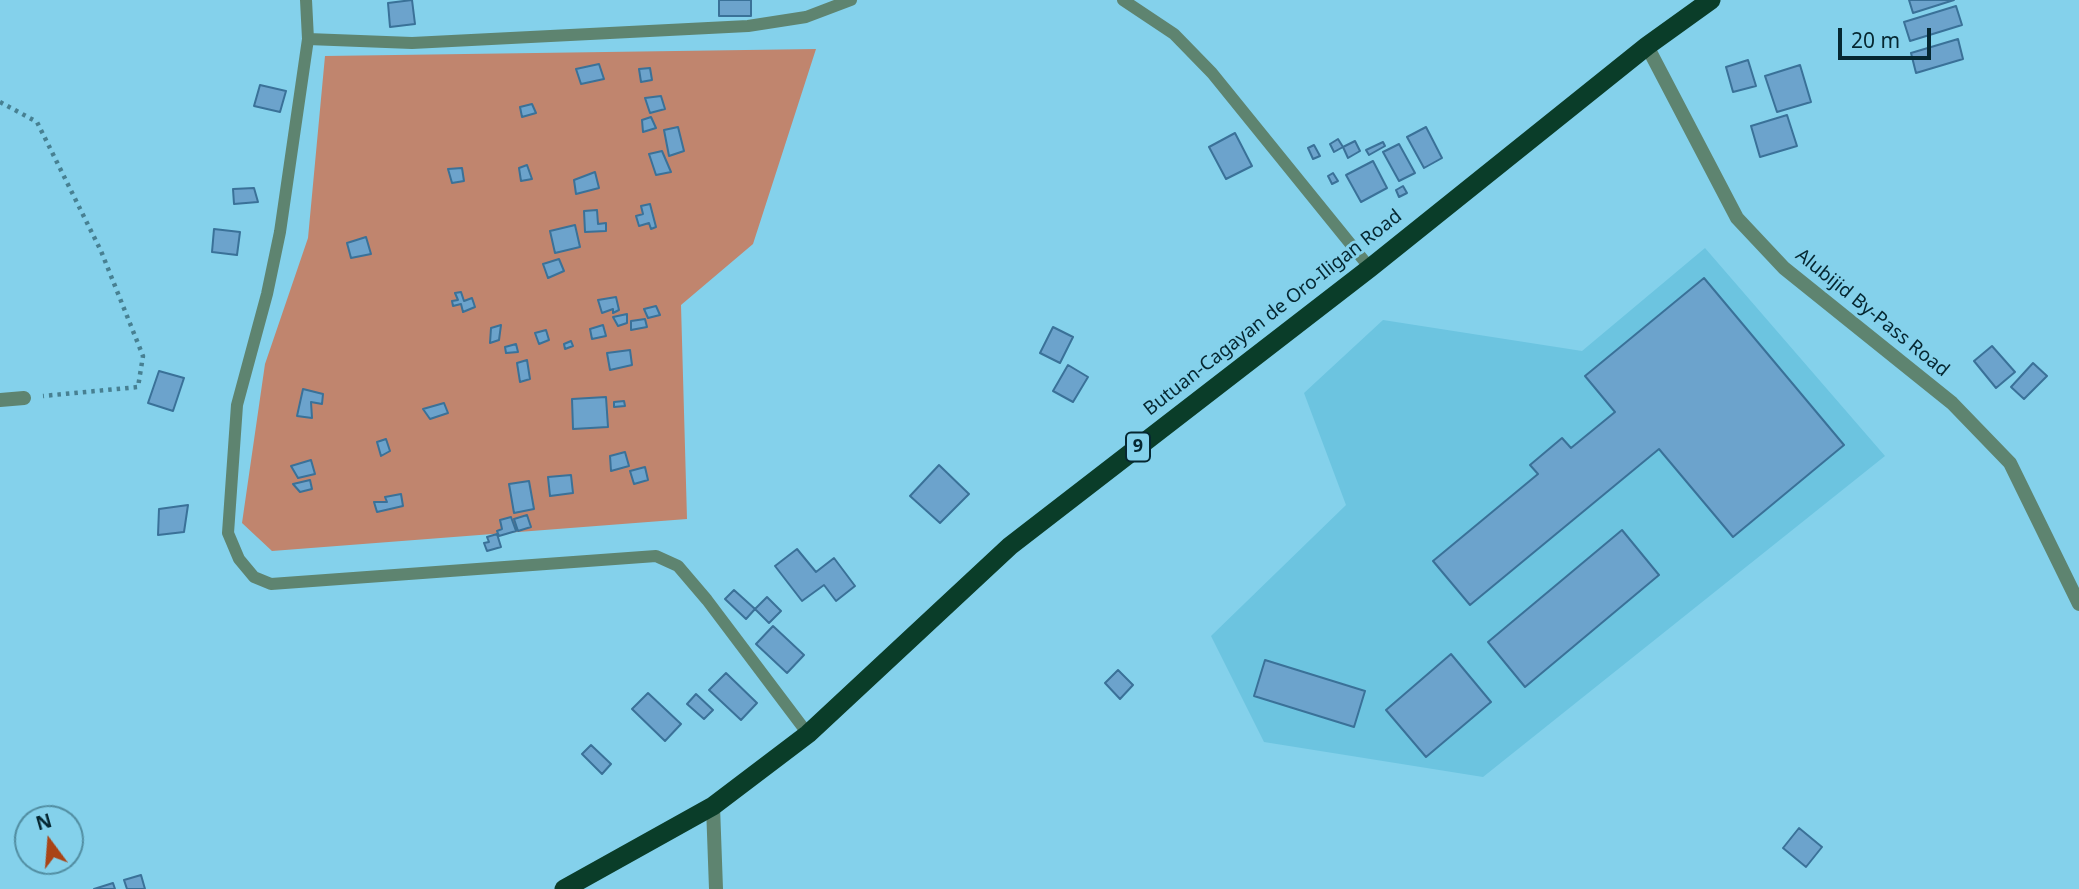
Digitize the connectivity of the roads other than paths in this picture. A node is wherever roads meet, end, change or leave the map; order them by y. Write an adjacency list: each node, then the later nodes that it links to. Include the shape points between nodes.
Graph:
1 (306, 0): 5 (lane)
2 (851, 0): 5 (lane, via 806,17 748,26 412,43)
3 (1123, 0): 7 (lane, via 1174,34 1212,73)
4 (1710, 0): 6 (highway, Butuan-Cagayan de Oro-Iligan Road / 9)
5 (308, 39): 11 (lane, via 280,232 237,405 228,533 239,559 254,577 271,584 656,556 678,566 707,600)
6 (1647, 46): 7 (highway, Butuan-Cagayan de Oro-Iligan Road / 9); 10 (street, Alubijid By-Pass Road, via 1737,218 1784,268 1952,403 2010,463)
7 (1370, 268): 11 (highway, Butuan-Cagayan de Oro-Iligan Road / 9, via 1010,546)
8 (24, 398): 9 (street)
9 (0, 400)
10 (2079, 604)
11 (807, 734): 12 (highway, Butuan-Cagayan de Oro-Iligan Road / 9)
12 (713, 806): 13 (highway, Butuan-Cagayan de Oro-Iligan Road / 9); 14 (street)
13 (564, 889)
14 (716, 889)

